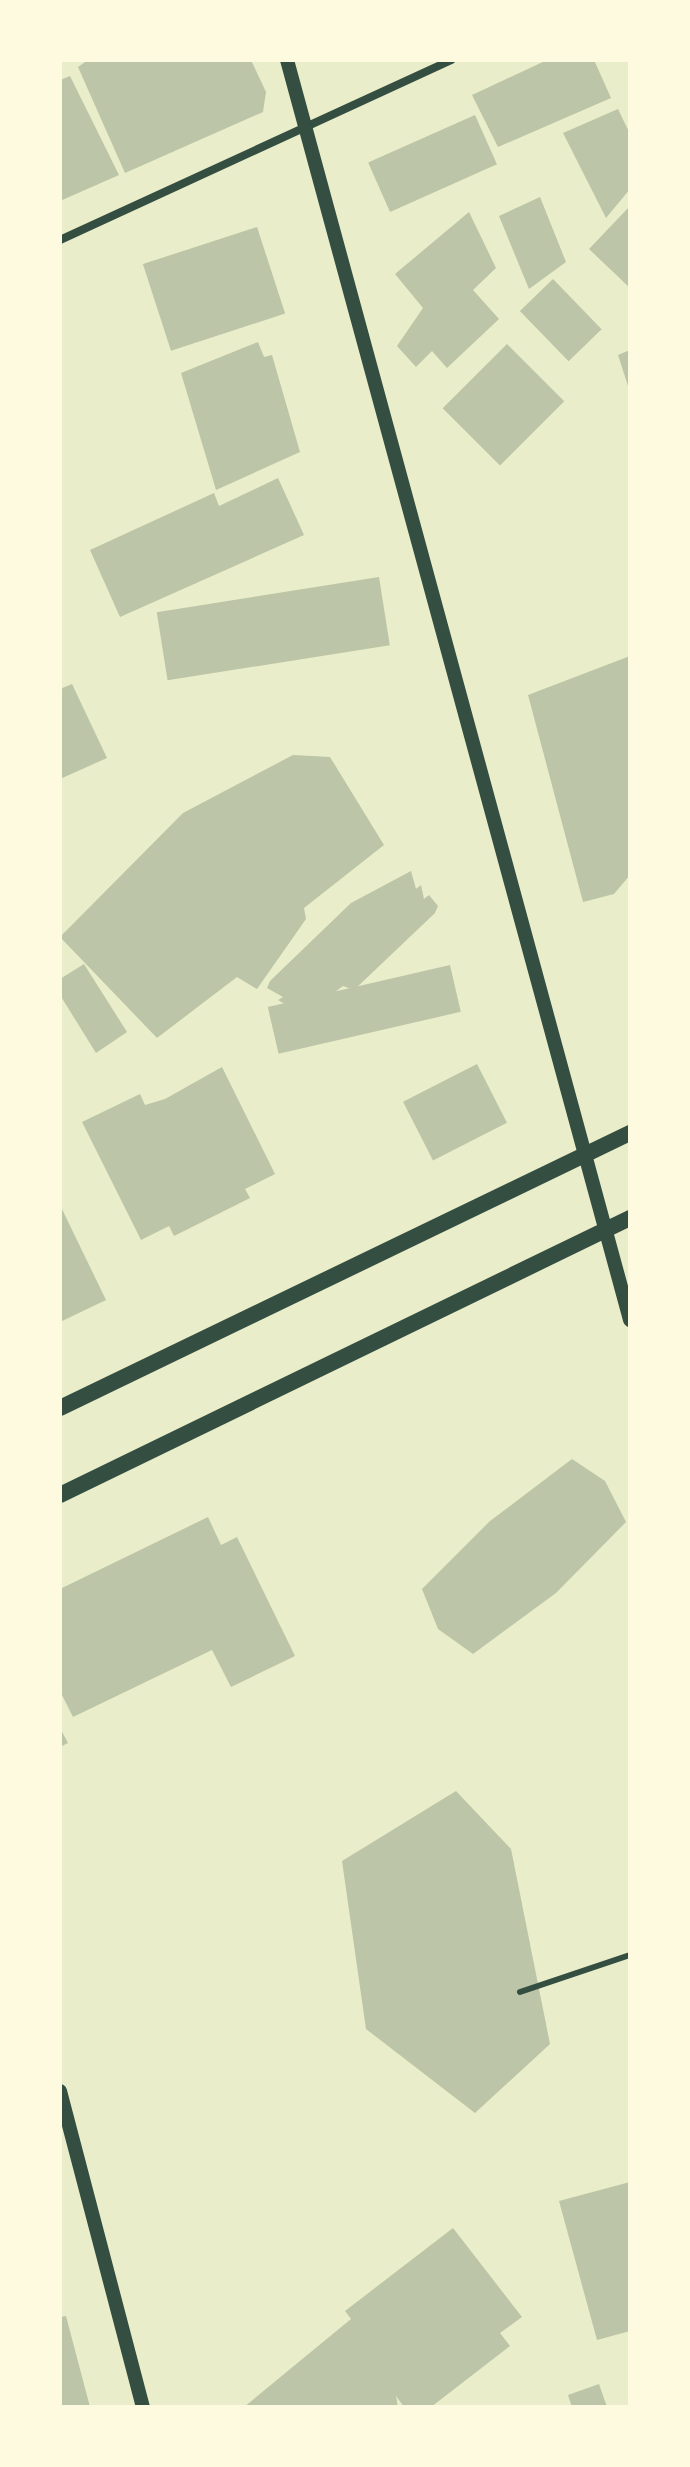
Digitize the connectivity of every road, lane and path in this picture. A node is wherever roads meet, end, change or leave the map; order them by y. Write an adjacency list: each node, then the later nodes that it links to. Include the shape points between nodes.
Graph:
1 (287, 60): 3 (street)
2 (452, 60): 3 (street)
3 (304, 128): 4 (street); 6 (street)
4 (60, 240)
5 (630, 1133): 6 (main road)
6 (585, 1155): 8 (street); 10 (main road)
7 (630, 1218): 8 (main road)
8 (606, 1229): 9 (street); 11 (main road)
9 (630, 1320)
10 (60, 1408)
11 (60, 1495)
12 (630, 1955): 13 (lane)
13 (520, 1992)
14 (60, 2091): 15 (street)
15 (143, 2407)

